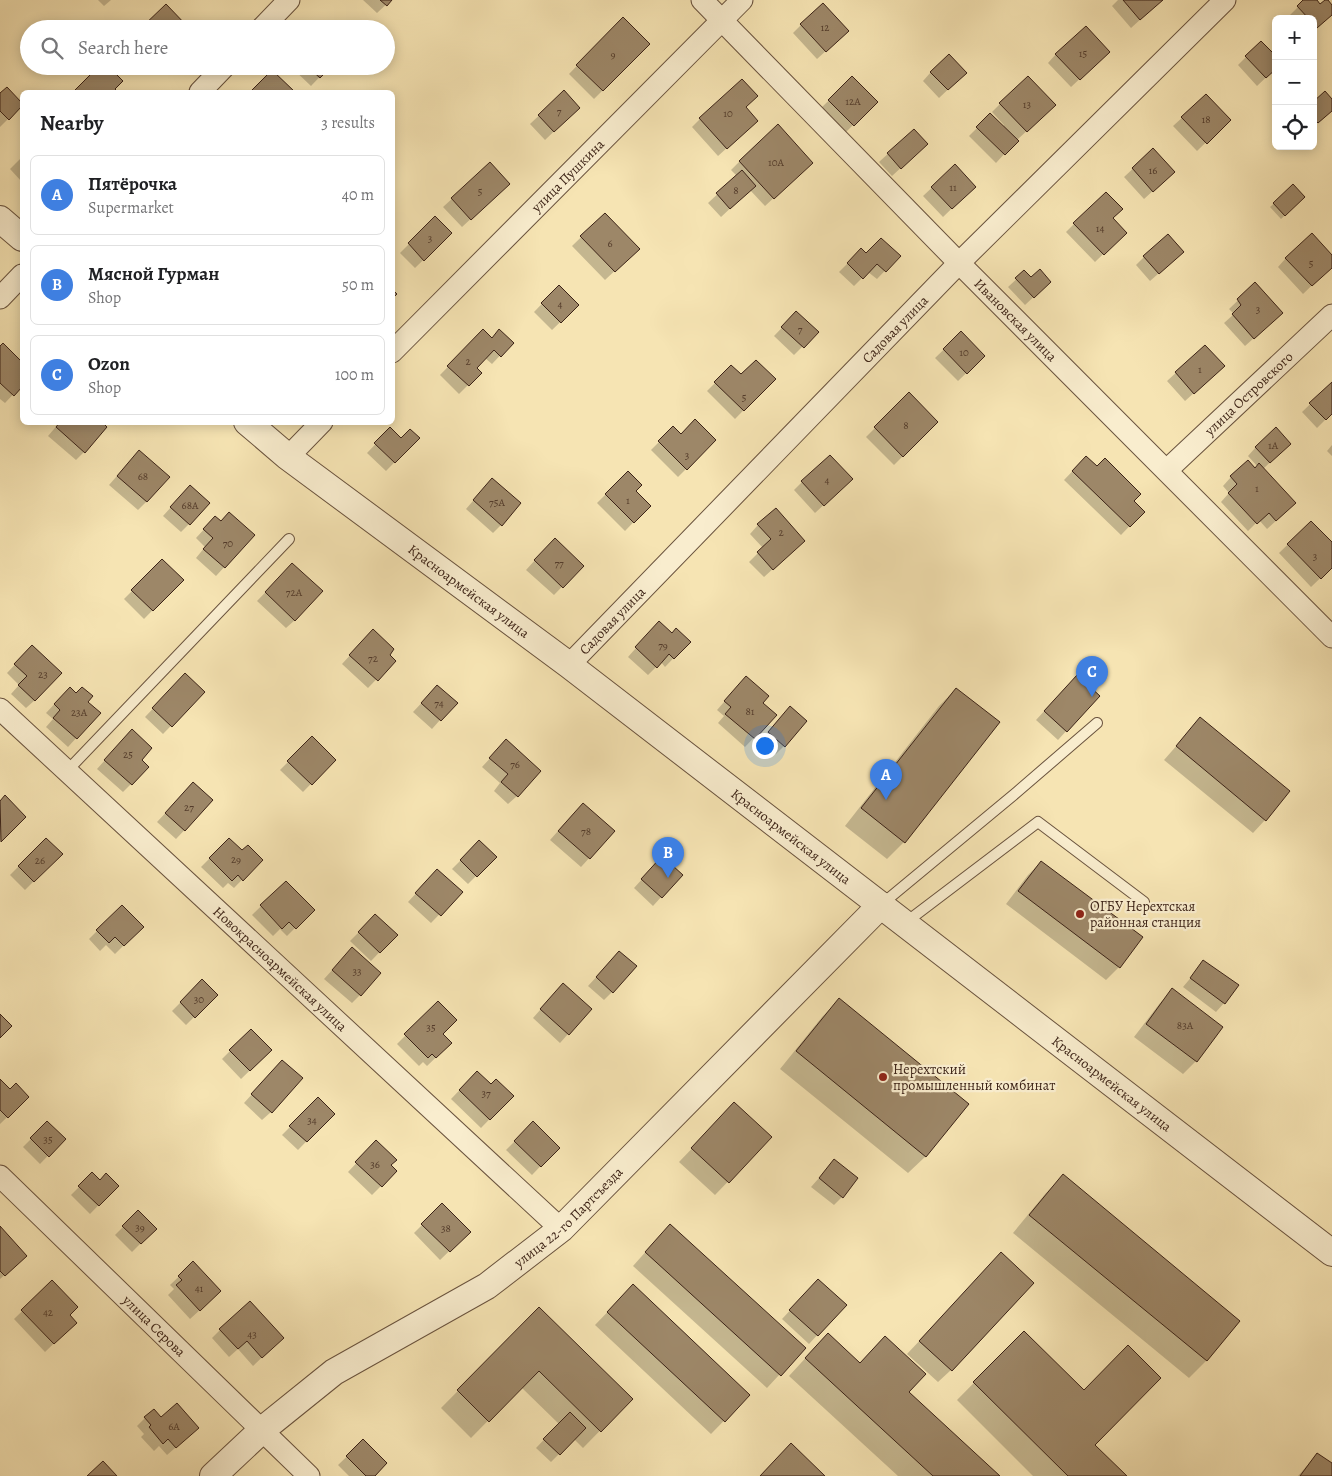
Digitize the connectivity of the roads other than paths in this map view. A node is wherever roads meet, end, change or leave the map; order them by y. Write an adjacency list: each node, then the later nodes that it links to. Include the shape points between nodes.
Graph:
1 (289, 0): 5 (street)
2 (702, 0): 6 (street, Ивановская улица)
3 (742, 0): 6 (street, улица Пушкина)
4 (1225, 0): 11 (street, Садовая улица)
5 (270, 20)
6 (721, 20): 11 (street, Ивановская улица); 15 (street, улица Пушкина)
7 (216, 75): 8 (street)
8 (202, 90)
9 (0, 219): 10 (street)
10 (20, 236)
11 (959, 262): 19 (street, Ивановская улица); 22 (street, Садовая улица)
12 (20, 277): 13 (street)
13 (0, 298)
14 (1332, 316): 19 (street, улица Островского)
15 (395, 349)
16 (251, 425): 18 (street, Красноармейская улица)
17 (319, 425): 18 (street)
18 (288, 457): 22 (street, Красноармейская улица)
19 (1167, 470): 21 (street, Ивановская улица)
20 (290, 539): 25 (lane)
21 (1332, 637)
22 (569, 665): 27 (street, Красноармейская улица)
23 (0, 709): 25 (street, Новокрасноармейская улица)
24 (1097, 723): 27 (lane)
25 (67, 771): 30 (street, Новокрасноармейская улица)
26 (1144, 902): 28 (lane, via 1038,822)
27 (881, 905): 28 (street, Красноармейская улица); 30 (street, улица 22-го Партсъезда)
28 (905, 923): 31 (street, Красноармейская улица)
29 (0, 1176): 32 (street, улица Серова)
30 (561, 1229): 32 (street, улица 22-го Партсъезда, via 487,1286 334,1372)
31 (1332, 1253)
32 (262, 1430): 33 (street, улица 22-го Партсъезда); 34 (street, улица Серова)
33 (213, 1476)
34 (309, 1476)

